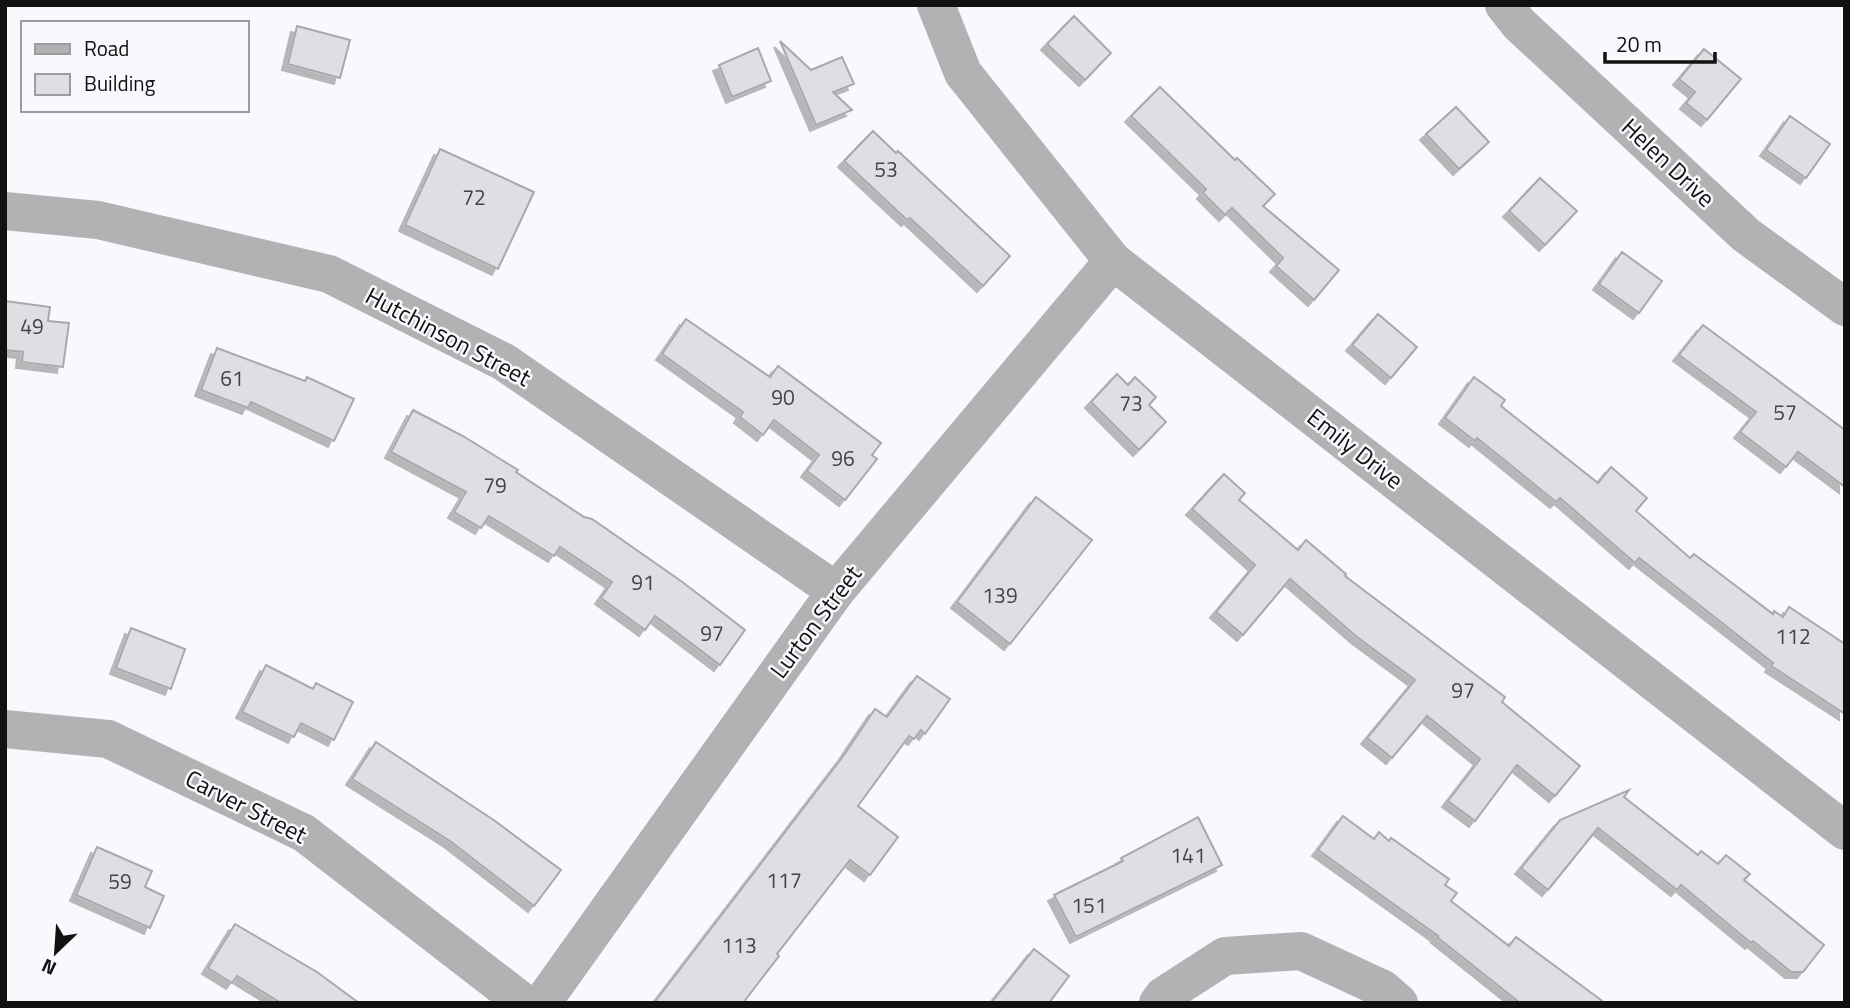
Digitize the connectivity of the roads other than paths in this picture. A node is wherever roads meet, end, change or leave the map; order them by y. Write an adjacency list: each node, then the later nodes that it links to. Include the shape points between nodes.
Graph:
1 (936, 5): 4 (street, Emily Drive, via 963,73)
2 (1504, 5): 5 (street, Helen Drive, via 1746,235)
3 (5, 211): 6 (street, Hutchinson Street, via 98,220 329,274 504,362)
4 (1113, 261): 6 (street, Lurton Street); 8 (street, Emily Drive)
5 (1845, 307)
6 (836, 591): 10 (street, Lurton Street)
7 (5, 729): 9 (street, Carver Street, via 108,739 304,833)
8 (1845, 831)
9 (524, 1003)
10 (542, 1003)
11 (1158, 1003): 12 (street, via 1225,956 1301,951 1383,989)
12 (1399, 1003)

